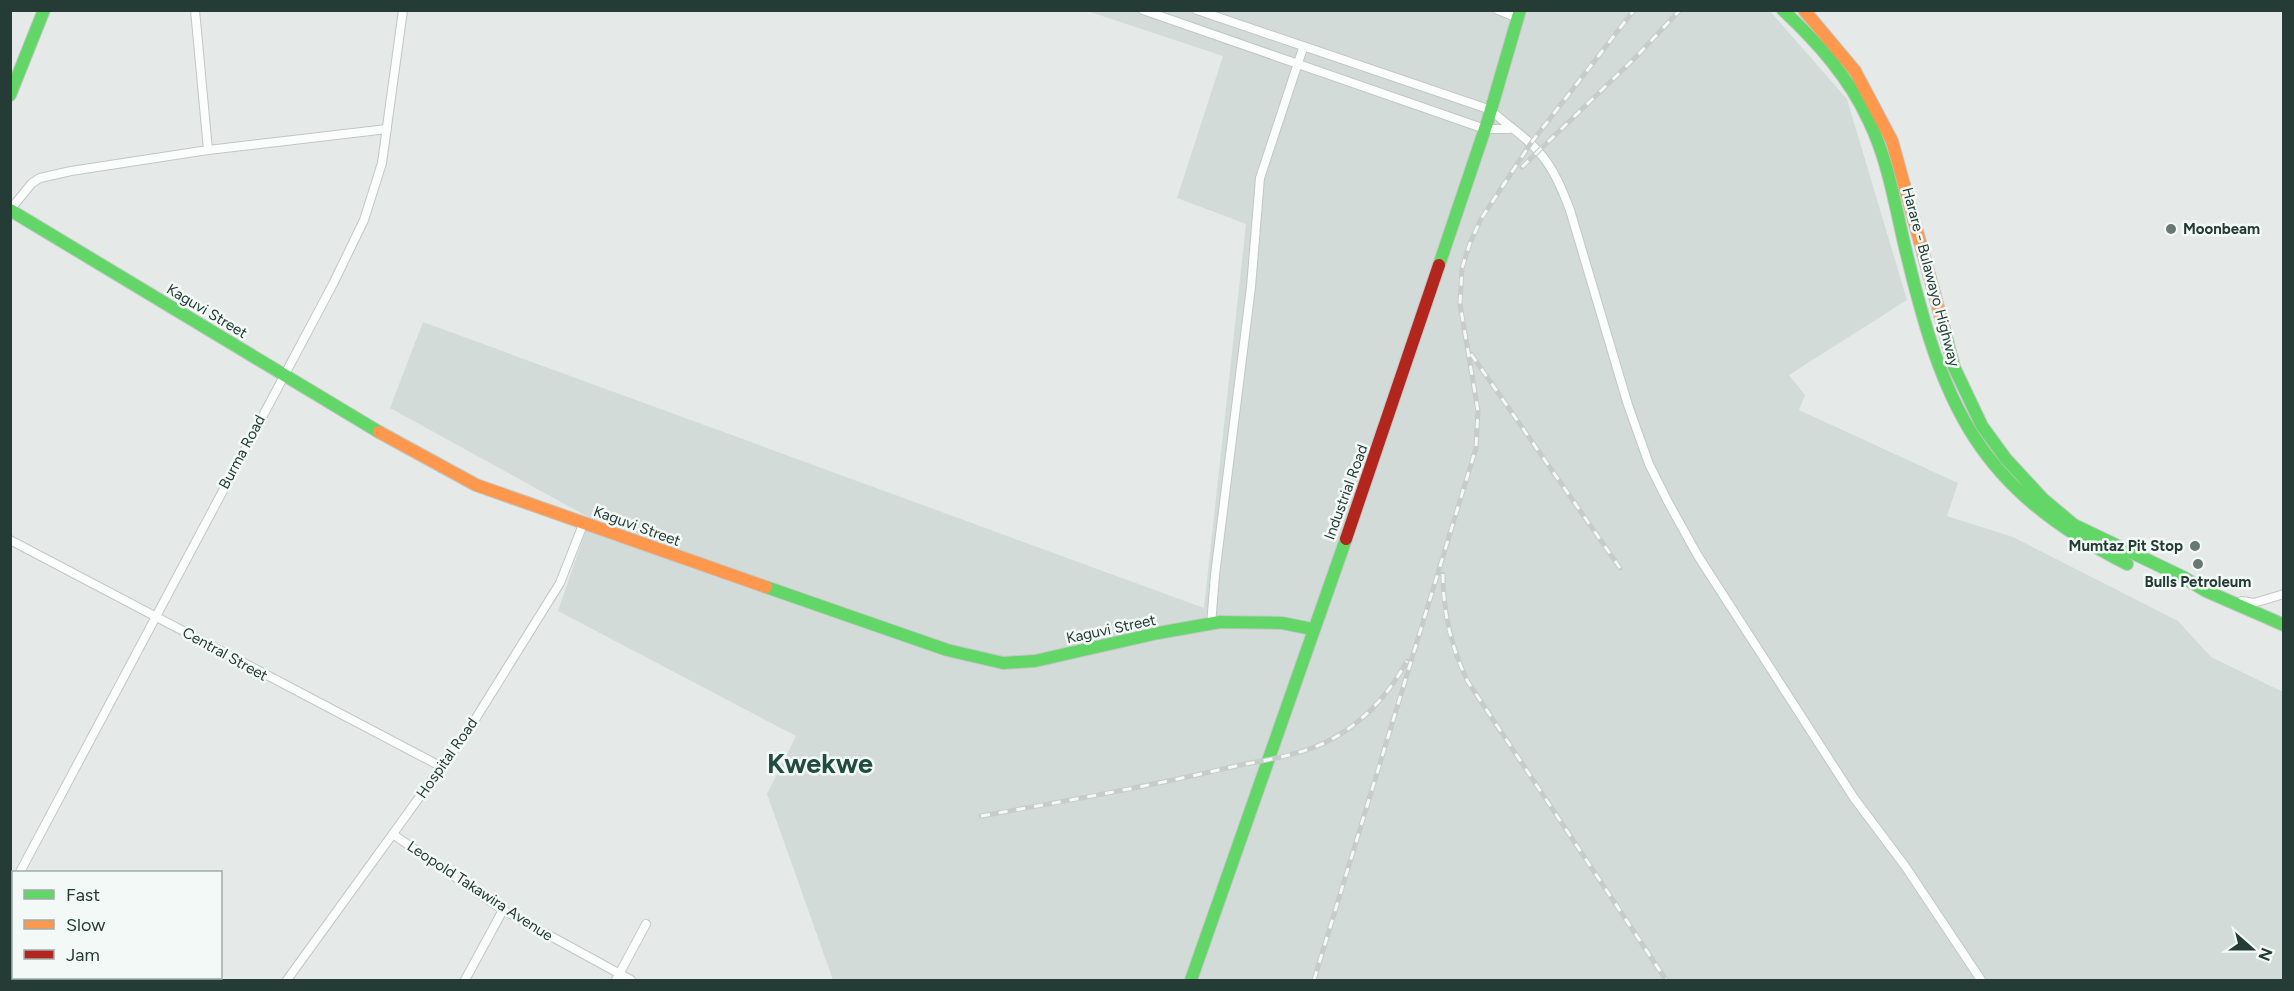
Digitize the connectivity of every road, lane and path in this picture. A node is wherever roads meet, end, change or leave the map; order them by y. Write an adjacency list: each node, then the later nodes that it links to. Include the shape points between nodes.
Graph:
1 (44, 10): 13 (main road)
2 (195, 10): 18 (street)
3 (403, 10): 15 (street, Burma Road)
4 (1143, 10): 10 (street)
5 (1196, 10): 10 (street); 11 (street)
6 (1498, 10): 9 (street)
7 (1783, 10): 23 (main road, Harare - Bulawayo Highway, via 1826,51 1870,123 1885,163 1934,357 1949,394 1982,450 2019,493 2070,535 2155,576)
8 (1804, 10): 23 (main road, Harare - Bulawayo Highway, via 1855,68 1878,108 1892,141 1954,367 1982,426 2017,473 2074,525 2183,576)
9 (1519, 14): 14 (main road, Industrial Road)
10 (1190, 27): 12 (street)
11 (1303, 48): 12 (street); 14 (street)
12 (1296, 65): 16 (street); 27 (street, via 1260,178)
13 (10, 95)
14 (1491, 110): 16 (main road, Industrial Road); 17 (street)
15 (387, 129): 18 (street); 20 (street, Burma Road, via 382,163 364,220)
16 (1485, 129): 17 (street); 29 (main road, Industrial Road, via 1374,460)
17 (1509, 129): 40 (street, via 1540,152 1562,190 1637,431 1680,525 1854,798 1905,866)
18 (208, 150): 19 (street, via 40,178)
19 (10, 210): 20 (main road, Kaguvi Street)
20 (283, 375): 21 (main road, Kaguvi Street, via 476,485); 26 (street, Burma Road)
21 (584, 522): 27 (main road, Kaguvi Street, via 884,630 994,662 1018,663); 30 (street, Hospital Road, via 560,583 471,726)
22 (10, 540): 26 (street, Central Street)
23 (2206, 591): 25 (main road, Harare - Bulawayo Highway)
24 (2283, 594): 25 (street, via 2254,603)
25 (2221, 598): 28 (main road, Harare - Bulawayo Highway)
26 (156, 616): 30 (street, Central Street); 32 (street, Burma Road)
27 (1211, 625): 29 (main road, Kaguvi Street, via 1265,620)
28 (2283, 625)
29 (1312, 629): 39 (main road, Industrial Road)
30 (440, 766): 31 (street, Hospital Road)
31 (394, 835): 33 (street, Leopold Takawira Avenue); 36 (street, Hospital Road)
32 (21, 871)
33 (503, 910): 35 (street, Leopold Takawira Avenue); 37 (street)
34 (646, 924): 35 (street)
35 (617, 977): 38 (street, Leopold Takawira Avenue)
36 (287, 981)
37 (465, 981)
38 (631, 981)
39 (1191, 981)
40 (1981, 981)

